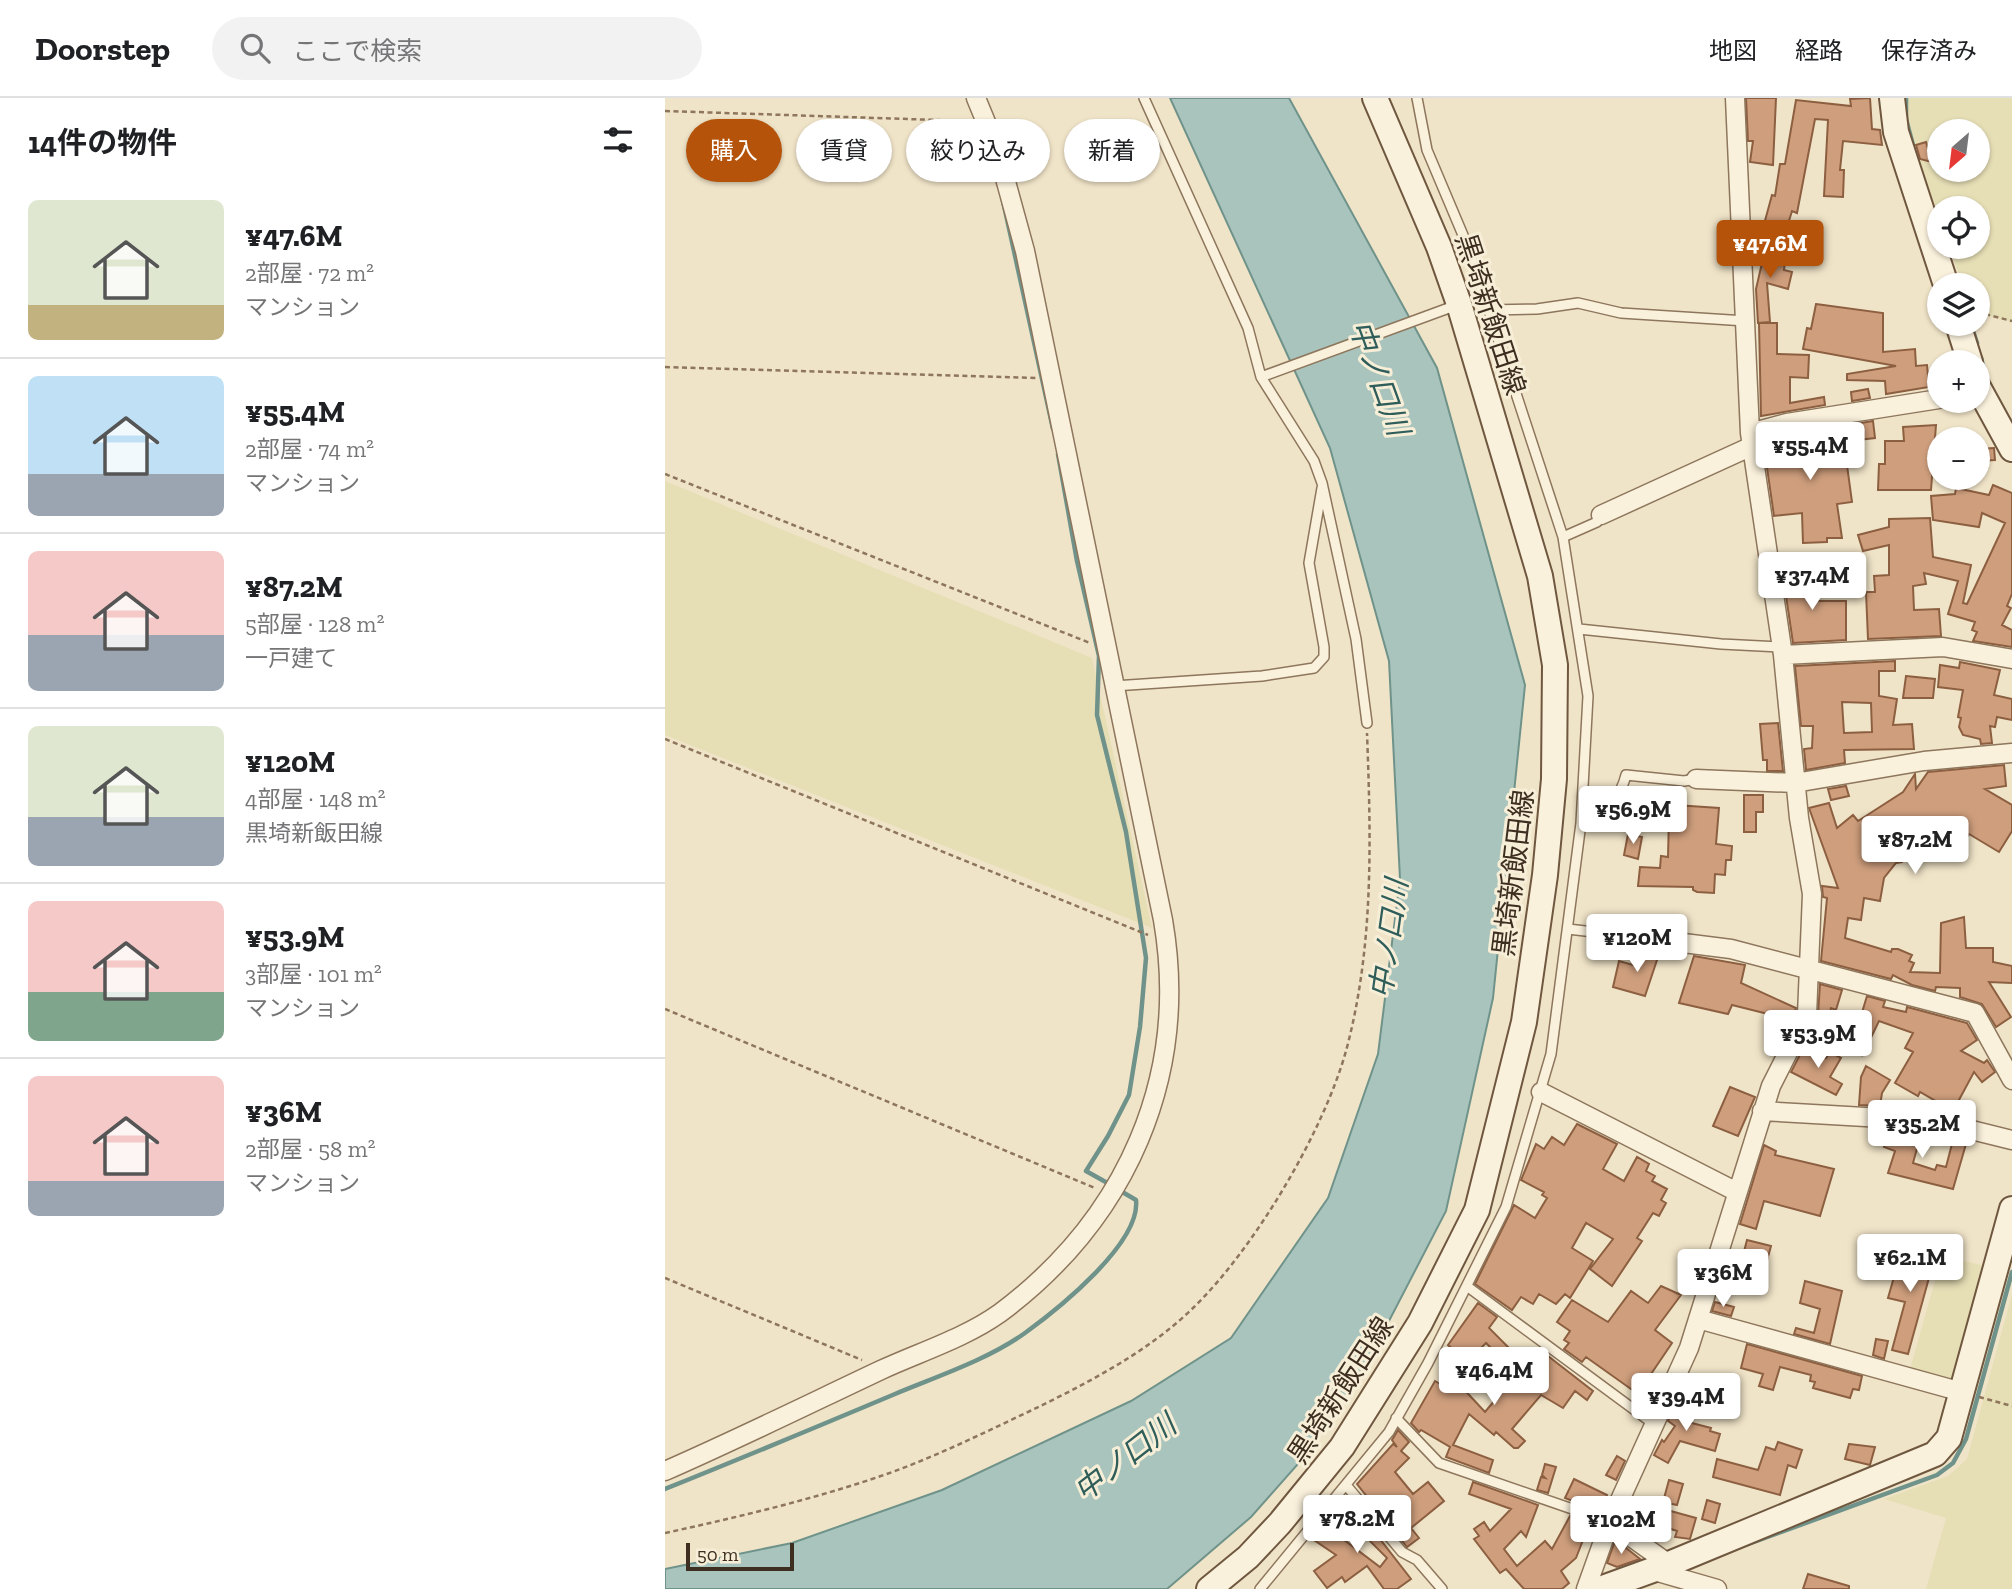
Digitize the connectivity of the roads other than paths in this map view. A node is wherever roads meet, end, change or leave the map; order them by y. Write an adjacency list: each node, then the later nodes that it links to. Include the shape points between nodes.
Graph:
1 (976, 98): 22 (street, via 997,149 1025,251)
2 (1144, 98): 11 (lane)
3 (1375, 98): 8 (main road, 黒埼新飯田線, via 1439,247)
4 (1416, 98): 9 (lane, via 1427,150 1468,247)
5 (1735, 98): 10 (street)
6 (1892, 98): 7 (main road, via 1896,132)
7 (1942, 273)
8 (1455, 307): 11 (lane); 46 (main road, 黒埼新飯田線, via 1540,576 1555,665 1554,779 1524,1022 1477,1210 1420,1322 1365,1414 1310,1490)
9 (1488, 310): 10 (lane, via 1537,310 1578,303 1621,313); 18 (lane)
10 (1746, 321): 14 (street)
11 (1266, 375): 16 (lane)
12 (1927, 400): 14 (street, via 1787,423)
13 (1990, 411): 15 (main road)
14 (1751, 440): 17 (street); 20 (street)
15 (2012, 449)
16 (1322, 483): 22 (lane, via 1309,563 1325,647 1324,657 1314,668 1262,676); 23 (lane, via 1356,639)
17 (1601, 515): 18 (lane, via 1597,522)
18 (1563, 537): 19 (lane)
19 (1579, 629): 20 (lane); 27 (lane, via 1588,696)
20 (1782, 651): 21 (street, via 1943,647); 26 (street)
21 (2012, 659)
22 (1114, 685): 42 (street, via 1167,943 1168,1013 1159,1084 1137,1149 1095,1221 1066,1256 997,1315)
23 (1367, 723)
24 (2012, 753): 26 (street, via 1924,761)
25 (1696, 779): 26 (street); 27 (lane, via 1626,775 1618,796 1612,799)
26 (1795, 783): 30 (street, via 1812,894)
27 (1583, 793): 28 (lane)
28 (1568, 929): 29 (lane); 32 (lane, via 1551,1054)
29 (1628, 936): 30 (street, via 1731,949)
30 (1808, 970): 31 (street, via 1975,1013); 33 (street, via 1807,1015)
31 (2012, 1080)
32 (1541, 1093): 35 (street); 37 (lane, via 1506,1207)
33 (1762, 1111): 34 (street, via 1935,1121); 35 (street)
34 (2012, 1140)
35 (1737, 1192): 38 (street)
36 (2012, 1209): 39 (main road)
37 (1468, 1287): 40 (lane); 41 (lane)
38 (1698, 1319): 39 (street); 41 (street)
39 (1962, 1392): 45 (main road, via 1949,1438 1935,1454)
40 (1397, 1418): 43 (lane); 44 (lane, via 1440,1463)
41 (1655, 1425): 44 (street)
42 (665, 1471)
43 (1346, 1485): 47 (lane); 48 (lane, via 1402,1552 1417,1560)
44 (1610, 1522): 45 (street); 49 (street)
45 (1660, 1567): 50 (main road); 51 (street)
46 (1216, 1587)
47 (1260, 1589)
48 (1441, 1589)
49 (1586, 1589)
50 (1600, 1589)
51 (1717, 1589)

